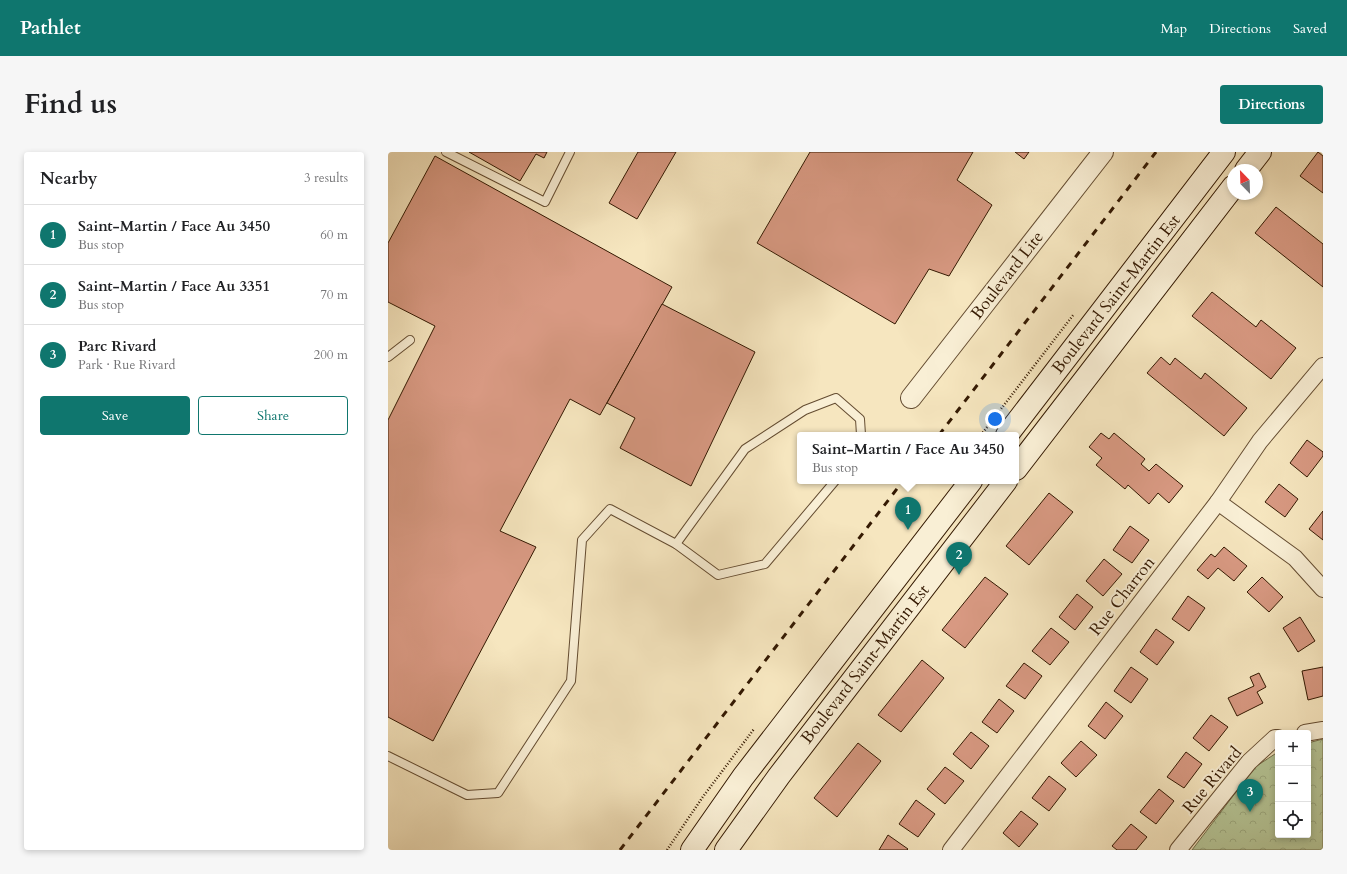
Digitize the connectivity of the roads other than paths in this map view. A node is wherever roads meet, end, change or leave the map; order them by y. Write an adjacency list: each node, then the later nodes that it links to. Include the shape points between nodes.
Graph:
1 (446, 152): 2 (lane, via 545,202)
2 (570, 152)
3 (1103, 152): 11 (street, Boulevard Lite)
4 (1224, 152): 13 (main road, Boulevard Saint-Martin Est)
5 (1260, 152): 6 (main road)
6 (1251, 164)
7 (1227, 196): 14 (main road, Boulevard Saint-Martin Est)
8 (410, 340): 9 (lane)
9 (388, 357)
10 (1323, 366): 18 (street, Rue Charron, via 1260,441)
11 (911, 398)
12 (861, 432): 19 (lane, via 860,418 836,398 805,410 745,449)
13 (1009, 432)
14 (1019, 465)
15 (832, 484): 19 (lane, via 765,564 718,575)
16 (969, 484): 25 (main road, Boulevard Saint-Martin Est, via 743,777)
17 (1004, 484): 26 (main road, Boulevard Saint-Martin Est, via 779,776)
18 (1218, 502): 20 (street, via 1295,558); 27 (street, Rue Charron)
19 (676, 544): 24 (lane, via 610,509 582,540 571,681 498,793 467,795)
20 (1323, 589)
21 (1323, 730): 22 (street)
22 (1311, 732)
23 (1275, 738): 28 (street, Rue Rivard, via 1249,762)
24 (388, 756)
25 (692, 850)
26 (726, 850)
27 (951, 850)
28 (1178, 850)

